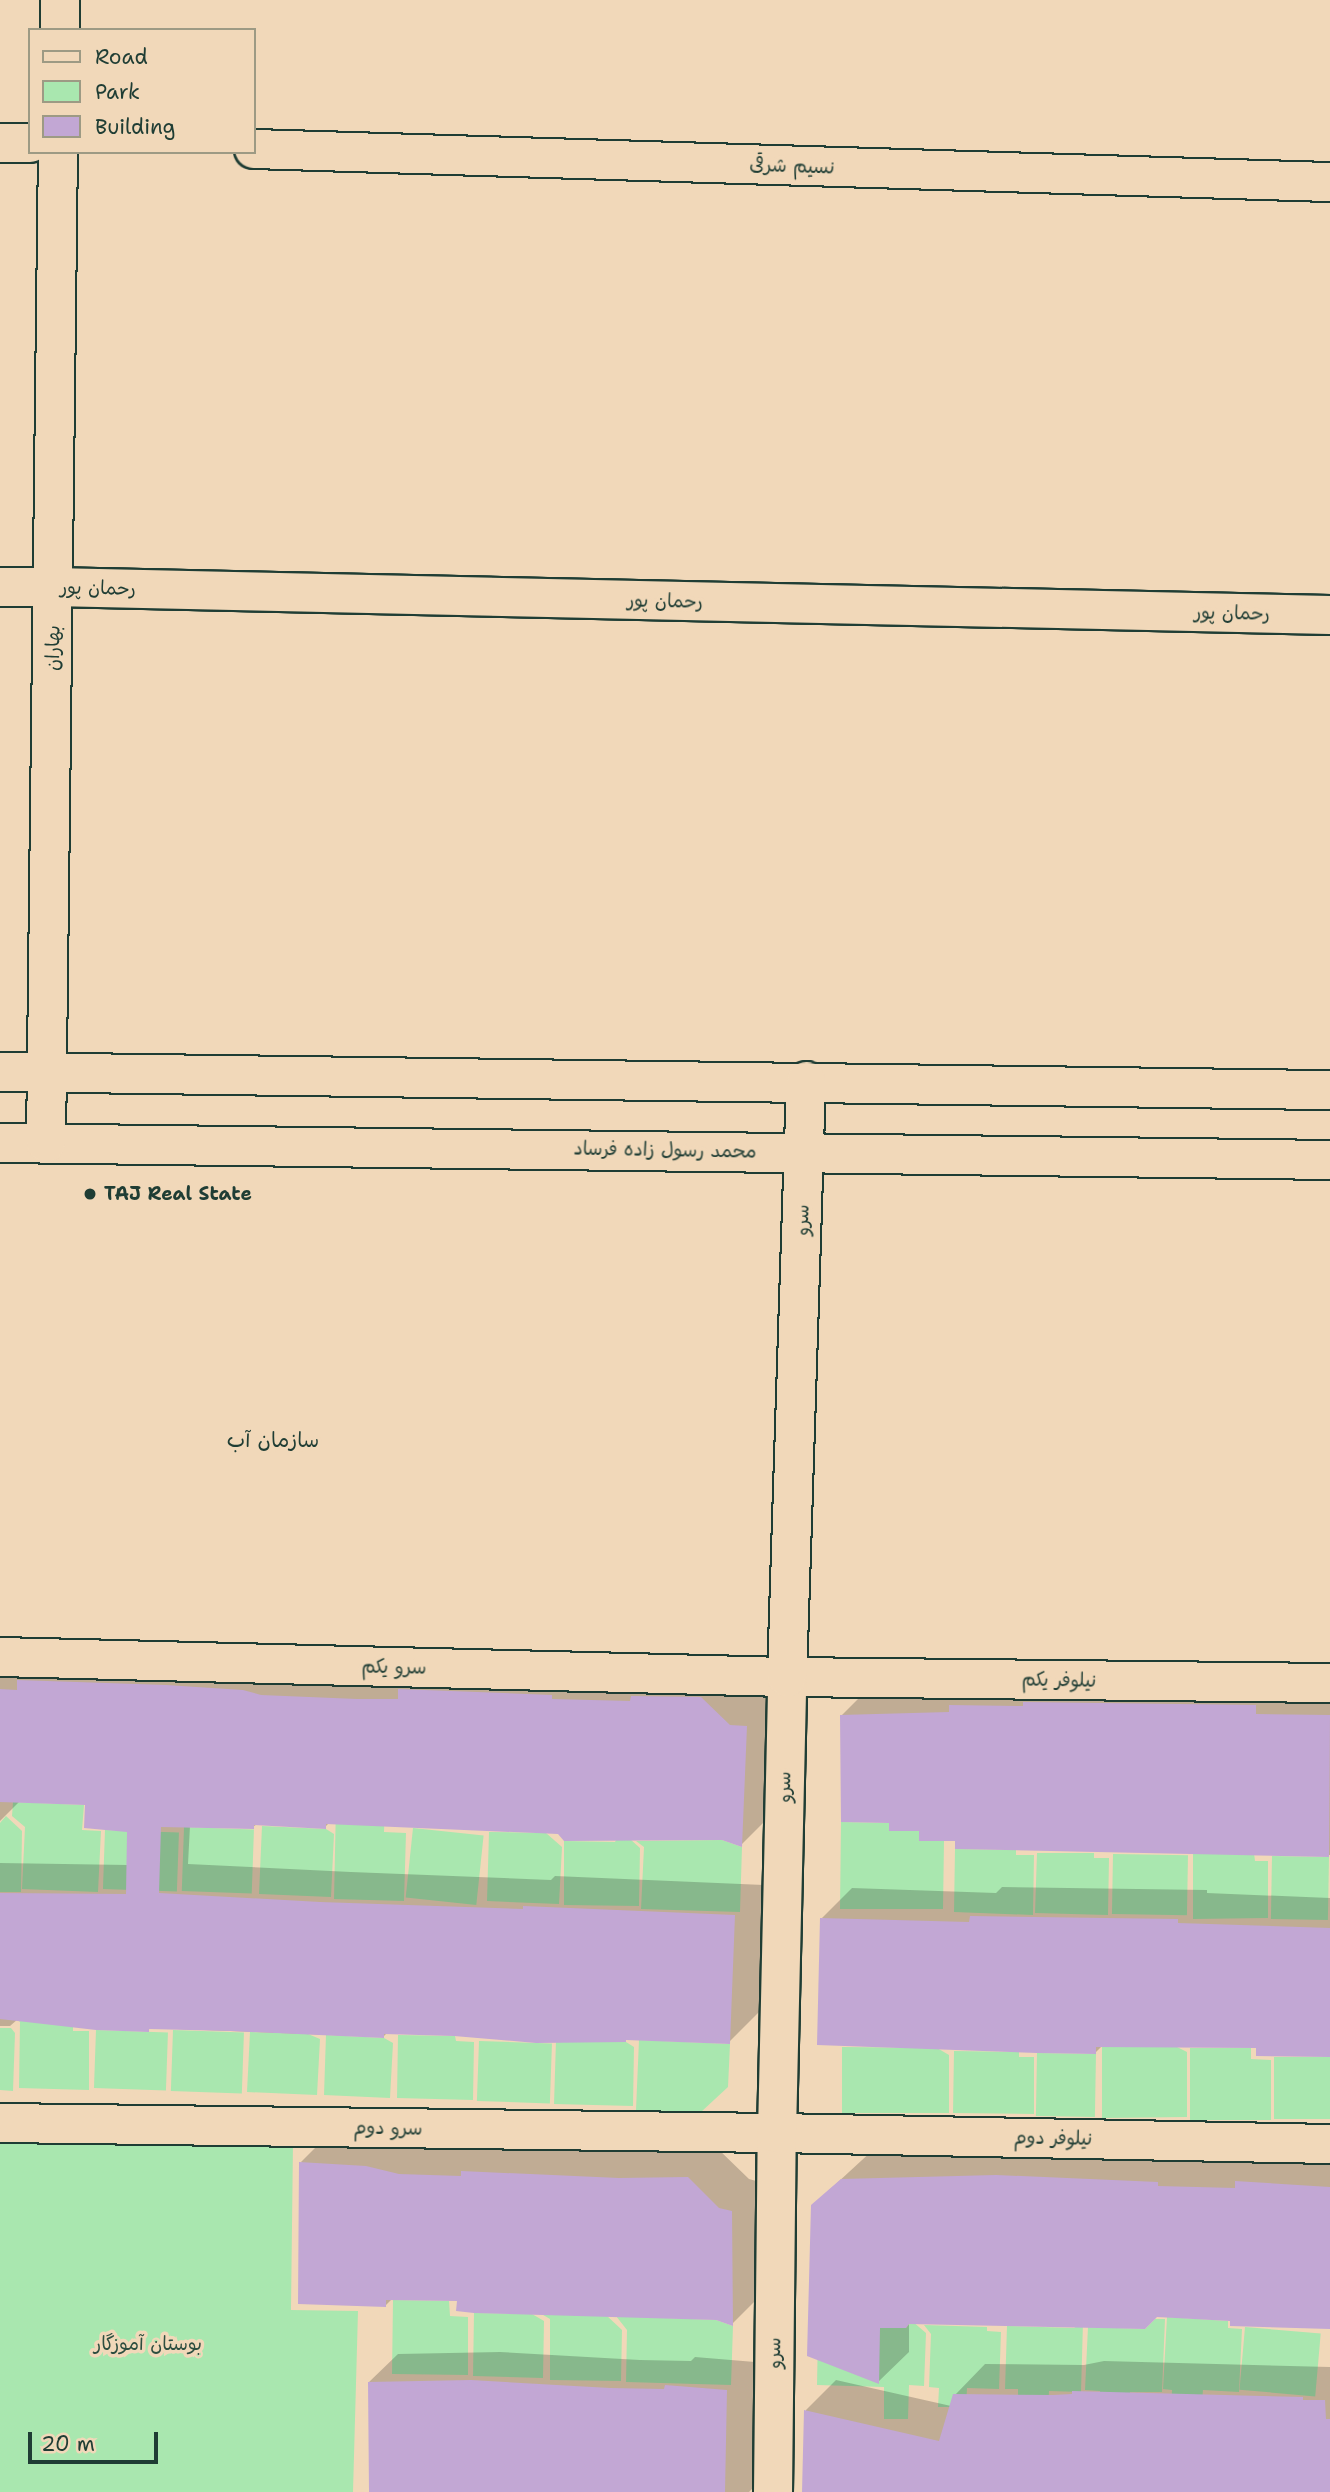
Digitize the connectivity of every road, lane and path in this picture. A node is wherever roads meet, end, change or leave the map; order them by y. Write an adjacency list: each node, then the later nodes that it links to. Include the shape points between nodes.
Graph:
1 (60, 0): 2 (street)
2 (60, 28)
3 (0, 143): 4 (street)
4 (28, 143)
5 (256, 149): 7 (street, نسیم شرقی)
6 (58, 154): 9 (street, بهاران)
7 (1330, 182)
8 (0, 587): 9 (street, رحمان پور)
9 (53, 587): 10 (street, رحمان پور); 12 (street, بهاران)
10 (1330, 615)
11 (0, 1072): 12 (street)
12 (47, 1073): 13 (street); 16 (street, بهاران)
13 (806, 1081): 14 (street); 17 (street, سرو)
14 (1330, 1090)
15 (0, 1143): 16 (street, محمد رسول زاده فرساد)
16 (46, 1143): 17 (street, محمد رسول زاده فرساد)
17 (804, 1152): 18 (street, محمد رسول زاده فرساد); 20 (street, سرو)
18 (1330, 1160)
19 (0, 1657): 20 (street, سرو یکم)
20 (787, 1677): 21 (street, نیلوفر یکم); 23 (street, سرو)
21 (1330, 1683)
22 (0, 2123): 23 (street, سرو دوم)
23 (776, 2133): 24 (street, نیلوفر دوم); 25 (street, سرو)
24 (1330, 2144)
25 (773, 2492)

